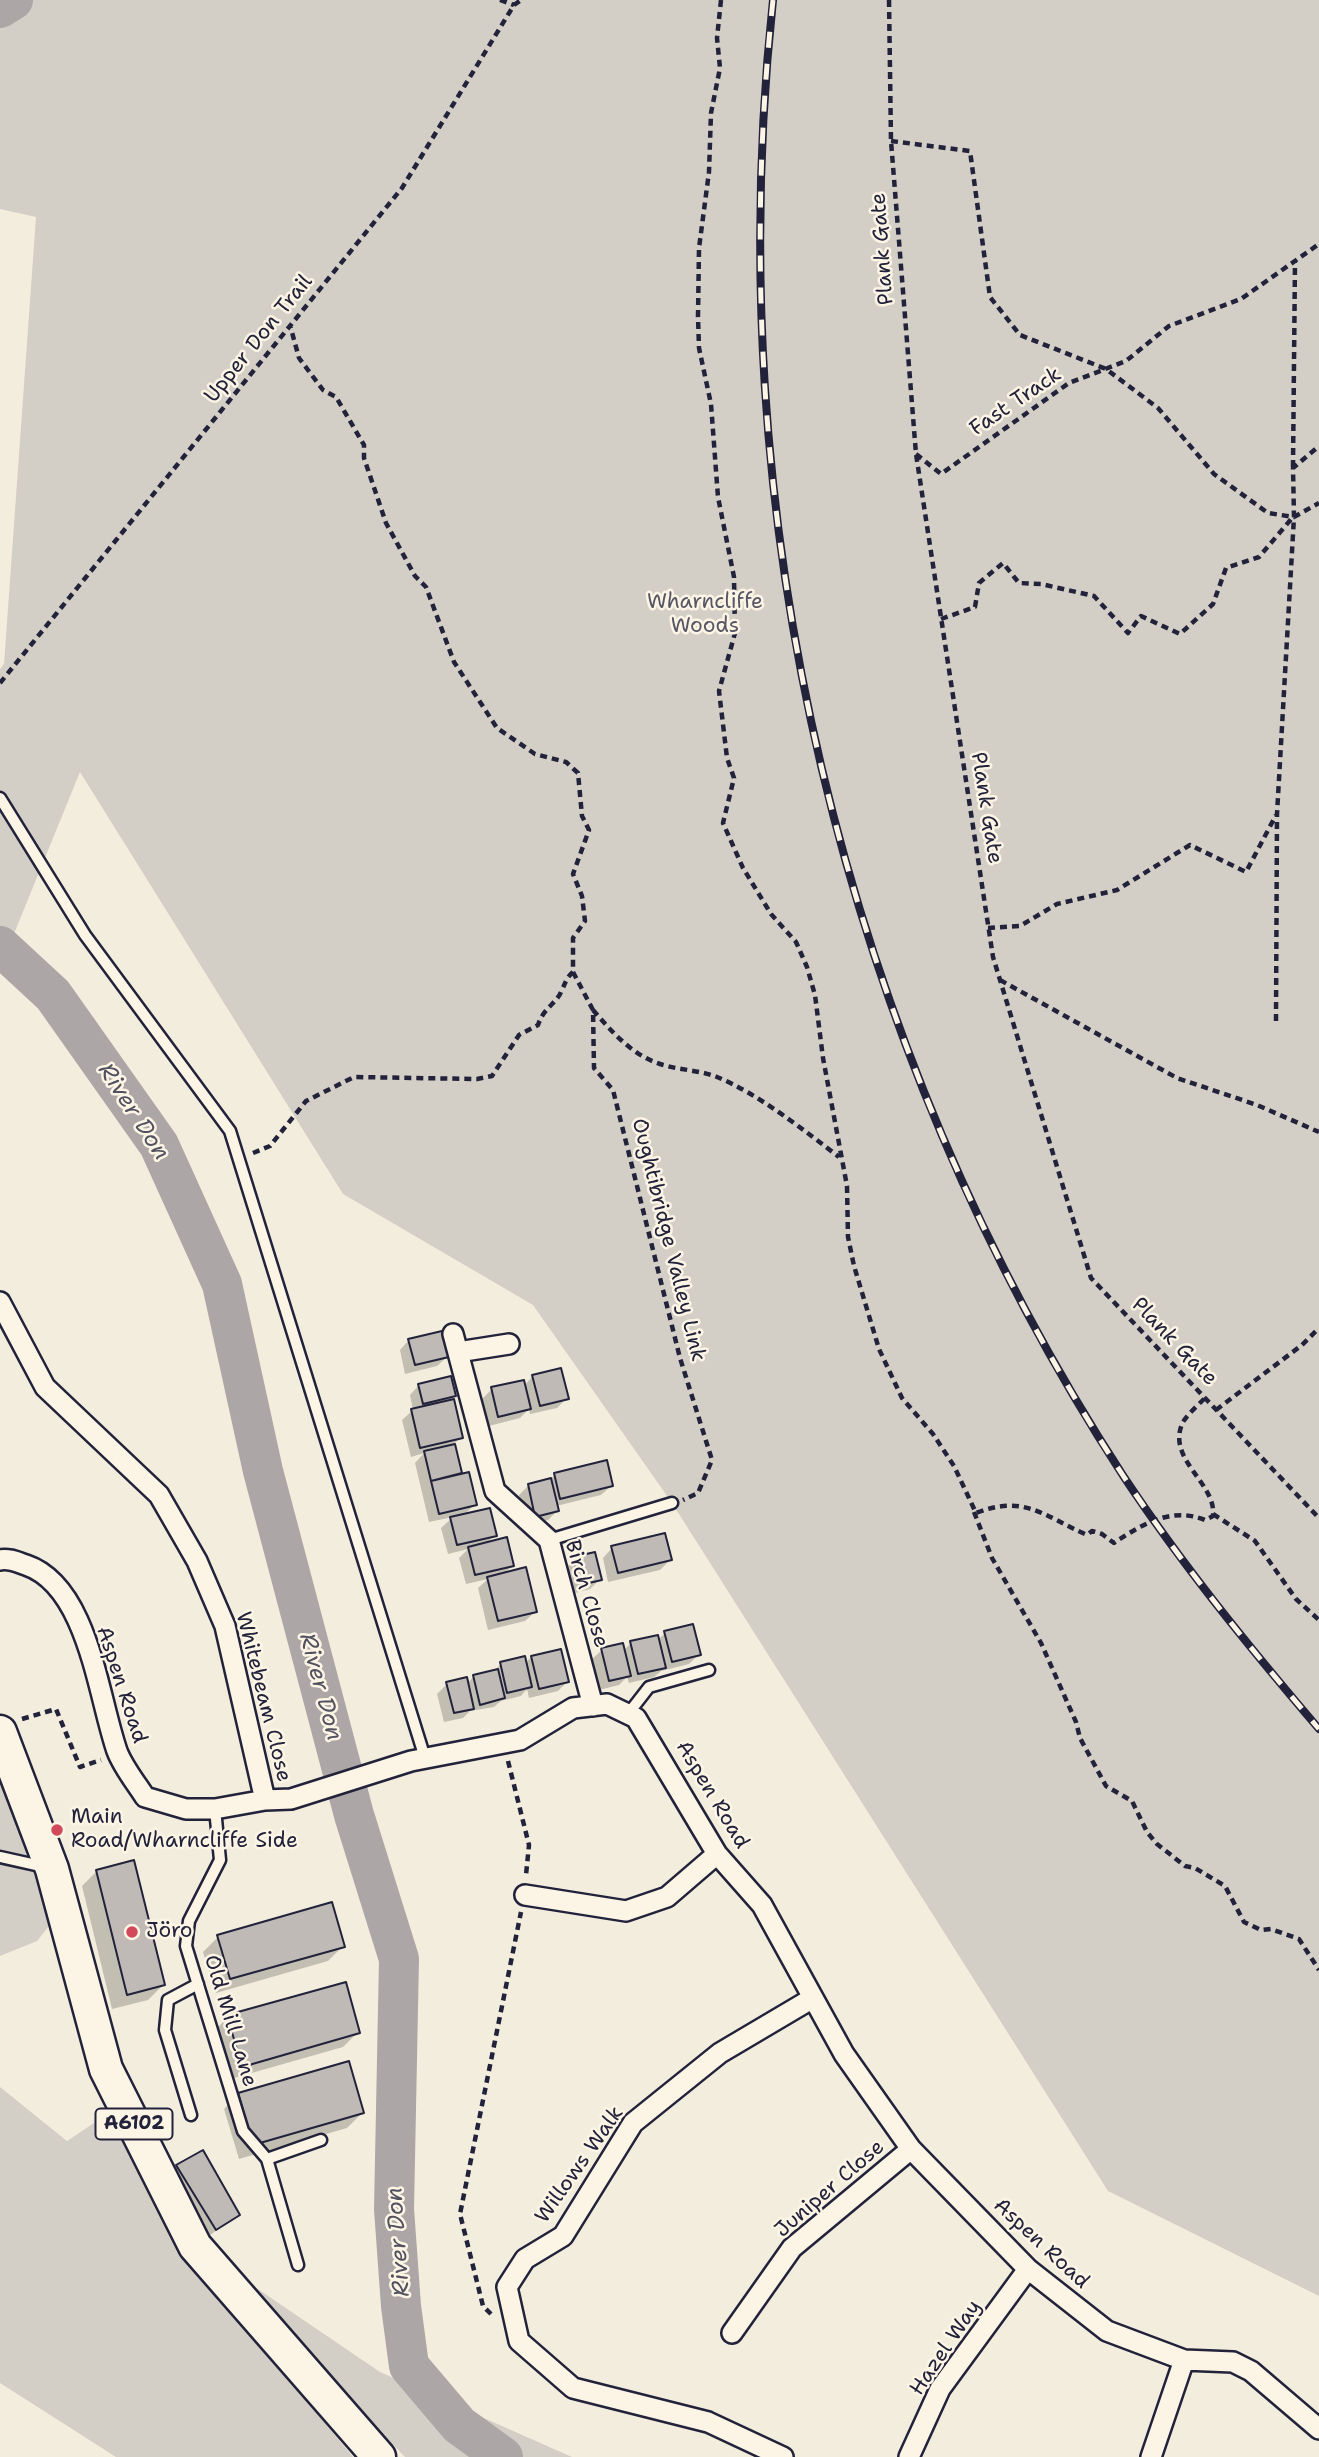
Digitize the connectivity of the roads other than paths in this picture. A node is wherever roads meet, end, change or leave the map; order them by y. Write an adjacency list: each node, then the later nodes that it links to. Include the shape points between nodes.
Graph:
1 (0, 798): 11 (lane, via 85,935 230,1130)
2 (0, 1303): 12 (street, Whitebeam Close, via 45,1387 159,1496 197,1561 225,1626)
3 (509, 1344): 5 (street, Birch Close, via 456,1343 495,1491)
4 (672, 1503): 5 (lane)
5 (549, 1540): 8 (street, Birch Close)
6 (0, 1560): 13 (street, Aspen Road, via 44,1571 66,1597 93,1662 118,1754 145,1797 186,1809)
7 (709, 1670): 9 (lane, via 649,1687)
8 (593, 1706): 9 (street, Aspen Road, via 607,1704); 11 (street, Aspen Road, via 573,1708 520,1740)
9 (628, 1714): 14 (street, Aspen Road, via 652,1740)
10 (6, 1727): 16 (main road, A6102)
11 (418, 1759): 12 (street, Aspen Road, via 291,1799)
12 (265, 1800): 13 (street, Aspen Road)
13 (215, 1809): 18 (lane, Old Mill Lane, via 220,1860 189,1921 186,1946)
14 (718, 1854): 17 (street, via 667,1898 626,1910); 19 (street, Aspen Road, via 762,1905)
15 (0, 1857): 16 (lane)
16 (52, 1869): 30 (main road, A6102, via 106,2068 195,2246)
17 (525, 1895)
18 (198, 1984): 20 (lane, via 168,2000 165,2030); 23 (lane, Old Mill Lane, via 243,2131)
19 (813, 1998): 22 (street, Aspen Road, via 844,2054); 31 (street, Willows Walk, via 720,2053 633,2123 563,2236 524,2259 507,2287 519,2342 573,2388 708,2422)
20 (191, 2115)
21 (321, 2140): 23 (lane)
22 (911, 2149): 25 (street, Aspen Road); 26 (street, Juniper Close, via 792,2248)
23 (267, 2159): 24 (lane, Old Mill Lane)
24 (298, 2265)
25 (1028, 2269): 27 (street, Aspen Road, via 1107,2331); 32 (street, Hazel Way, via 940,2389)
26 (732, 2333)
27 (1184, 2360): 28 (street, Aspen Road, via 1233,2362 1251,2371); 29 (street)
28 (1319, 2429)
29 (1153, 2456)
30 (379, 2457)
31 (783, 2457)
32 (909, 2457)

